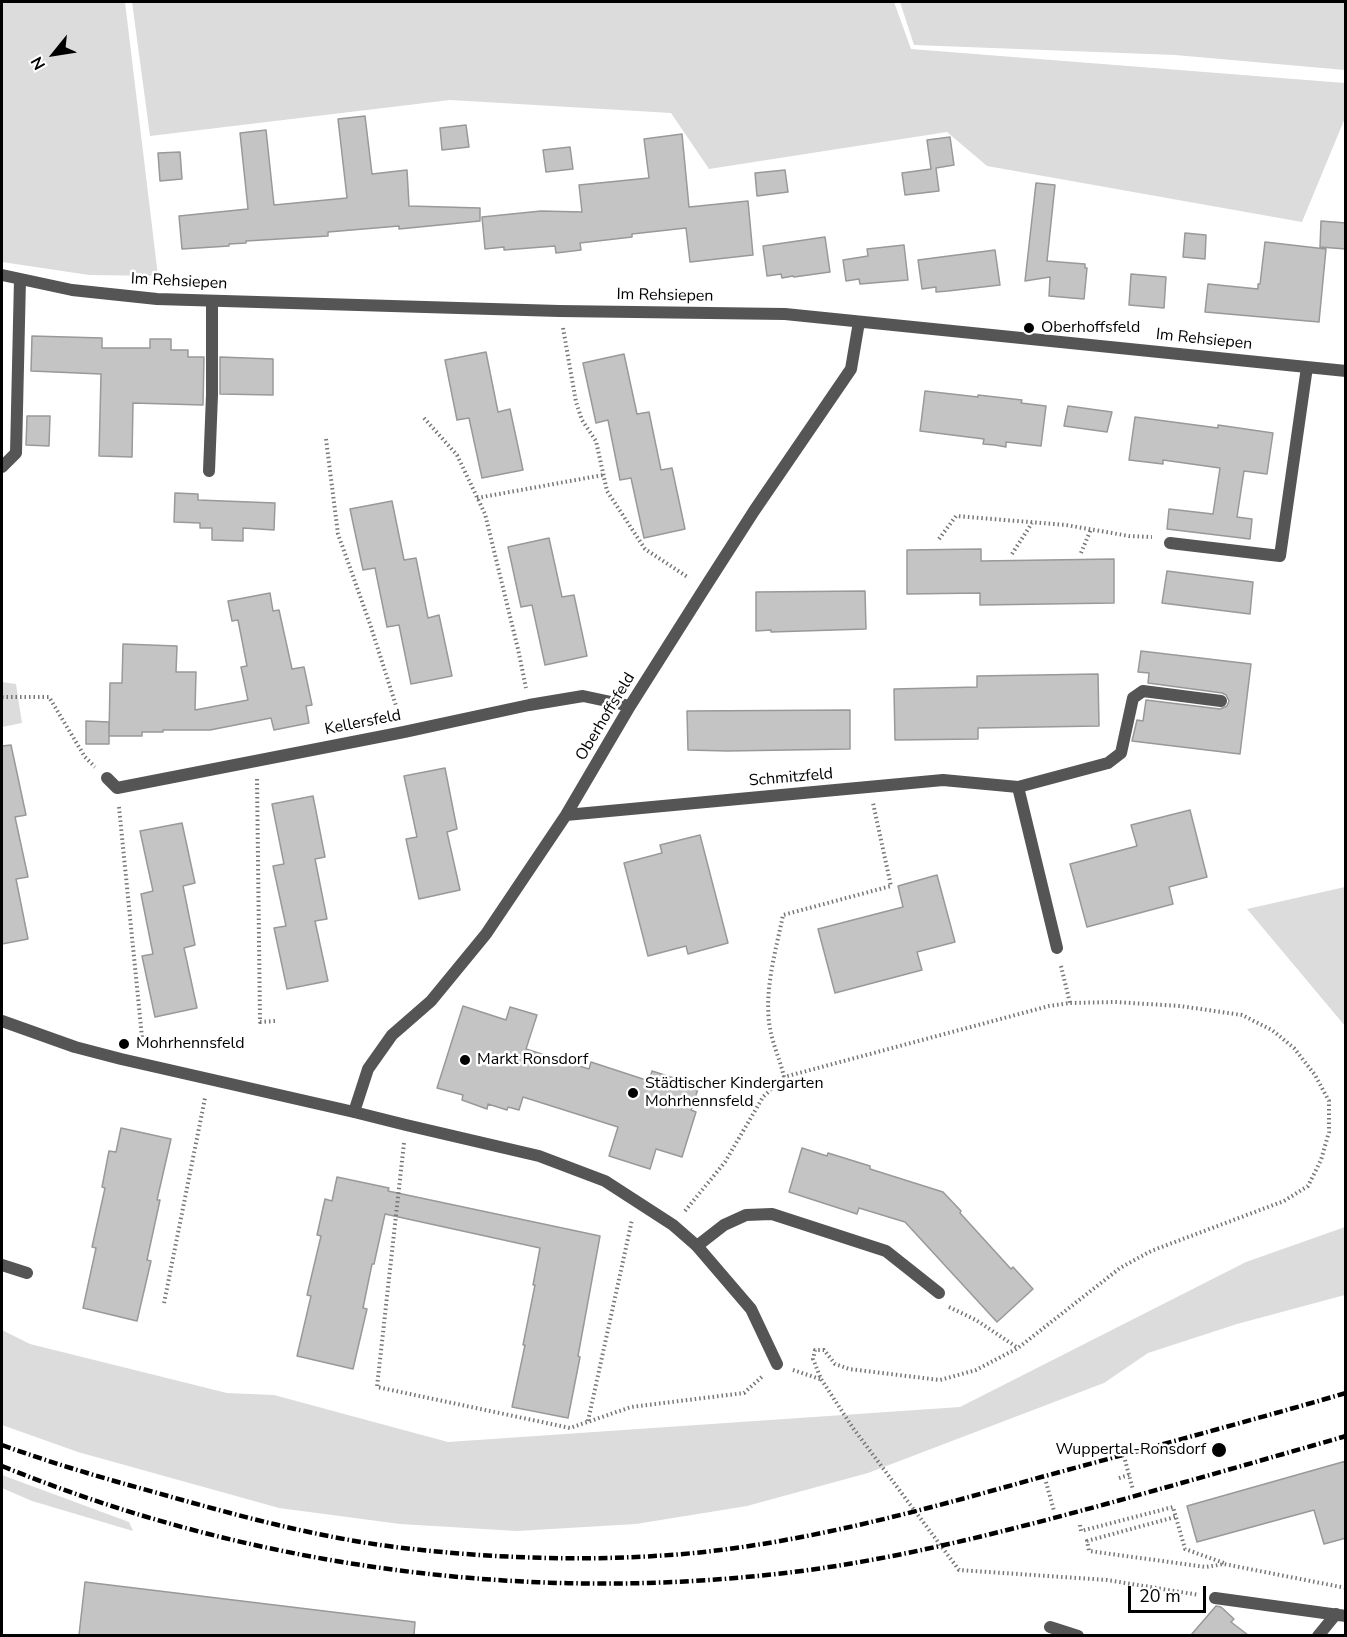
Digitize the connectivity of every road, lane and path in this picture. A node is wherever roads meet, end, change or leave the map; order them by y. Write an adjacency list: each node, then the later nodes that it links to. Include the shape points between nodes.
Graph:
1 (2, 275): 2 (street, Im Rehsiepen)
2 (20, 279): 3 (street, Im Rehsiepen, via 83,291); 10 (street, via 16,453)
3 (212, 301): 4 (street, Im Rehsiepen); 11 (street)
4 (560, 311): 5 (street, Im Rehsiepen, via 785,314); 12 (path, via 576,402 596,441)
5 (859, 322): 6 (street, Im Rehsiepen); 20 (street, Oberhoffsfeld, via 851,369)
6 (1307, 367): 7 (street, Im Rehsiepen); 17 (street, via 1280,556)
7 (1346, 371)
8 (424, 418): 13 (path, via 457,455)
9 (326, 439): 25 (path, via 338,534)
10 (2, 467)
11 (209, 471)
12 (603, 475): 13 (path); 20 (path, via 607,491 645,549)
13 (477, 498): 21 (path, via 485,514)
14 (1032, 523): 15 (path); 16 (path, via 956,516); 19 (path)
15 (1091, 530): 17 (path, via 1160,537); 18 (path)
16 (939, 539)
17 (1170, 543)
18 (1081, 553)
19 (1012, 554)
20 (704, 589): 24 (street, Oberhoffsfeld)
21 (525, 680)
22 (2, 697): 27 (path, via 49,697 85,757)
23 (1221, 700): 29 (street, via 1143,691 1133,698 1121,753 1108,763)
24 (630, 706): 25 (street, Kellersfeld, via 583,696); 31 (street, Oberhoffsfeld)
25 (404, 732): 26 (street, Kellersfeld)
26 (257, 761): 30 (street, Kellersfeld); 35 (path, via 260,1022)
27 (107, 778): 30 (street)
28 (870, 787): 29 (street, Schmitzfeld, via 943,780); 31 (street, Schmitzfeld); 37 (path, via 891,886 783,915 768,1002 772,1040)
29 (1018, 787): 32 (street)
30 (117, 788): 36 (path)
31 (566, 815): 39 (street, Oberhoffsfeld, via 486,934 431,1001 392,1035 369,1069)
32 (1057, 948): 33 (path)
33 (1070, 1003): 37 (path); 48 (path, via 1180,1006 1242,1015 1272,1030 1294,1048 1315,1075 1329,1101 1329,1131 1308,1186 1284,1201 1151,1251 1120,1268)
34 (2, 1021): 36 (street, via 75,1047)
35 (275, 1021)
36 (145, 1064): 38 (street)
37 (784, 1077): 42 (path, via 763,1097 725,1162)
38 (209, 1079): 39 (street); 47 (path)
39 (354, 1112): 40 (street)
40 (406, 1125): 41 (street, via 539,1156 605,1181); 51 (path, via 377,1387 570,1428)
41 (636, 1201): 42 (street); 51 (path)
42 (673, 1225): 43 (street)
43 (696, 1246): 46 (street, via 724,1225 746,1215 772,1214 886,1251); 49 (street, via 751,1309)
44 (2, 1265): 45 (street)
45 (27, 1273)
46 (939, 1293): 48 (path, via 948,1306)
47 (164, 1303)
48 (1018, 1348): 50 (path, via 976,1371 940,1380 849,1370 835,1364 824,1350 815,1350 813,1359)
49 (777, 1365): 50 (path); 51 (path, via 744,1393 631,1407)
50 (821, 1379): 62 (path, via 959,1570 1107,1580)
51 (588, 1422)
52 (1125, 1460): 53 (path)
53 (1129, 1475): 54 (path); 56 (path)
54 (1119, 1478)
55 (1046, 1482): 57 (path, via 1053,1496)
56 (1133, 1490)
57 (1054, 1511)
58 (1176, 1517): 59 (path, via 1173,1507 1081,1531); 60 (path, via 1185,1549); 60 (path, via 1087,1541 1089,1551 1206,1567)
59 (1080, 1525)
60 (1224, 1564): 61 (path)
61 (1346, 1588)
62 (1215, 1598): 63 (street)
63 (1341, 1615): 66 (street)
64 (1050, 1627): 65 (street)
65 (1078, 1635)
66 (1318, 1635)

